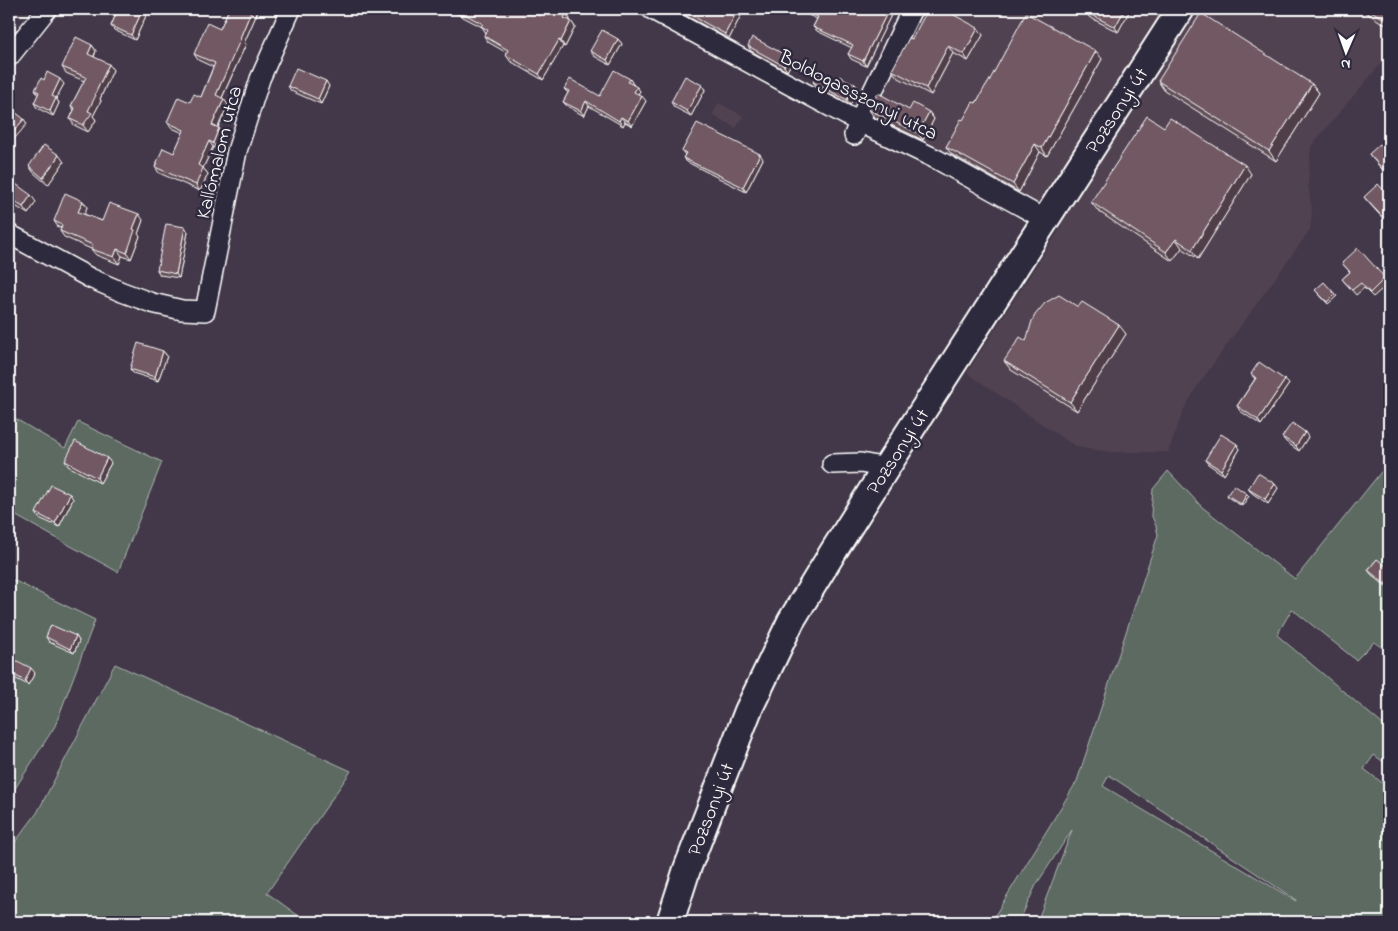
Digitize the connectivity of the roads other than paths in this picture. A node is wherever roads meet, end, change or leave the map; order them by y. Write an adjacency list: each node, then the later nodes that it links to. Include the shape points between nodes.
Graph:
1 (47, 9): 6 (street)
2 (291, 9): 9 (street, Kallómalom utca, via 260,79 237,151 205,311 182,310 122,292)
3 (651, 9): 7 (street, Boldogasszonyi utca, via 788,84)
4 (912, 9): 7 (street)
5 (1181, 9): 8 (main road, Pozsonyi út)
6 (9, 57)
7 (856, 129): 8 (street, Boldogasszonyi utca, via 938,160)
8 (1046, 220): 11 (main road, Pozsonyi út)
9 (9, 234)
10 (832, 464): 11 (street, via 860,463)
11 (886, 468): 12 (main road, Pozsonyi út, via 791,622 748,711)
12 (670, 922)

